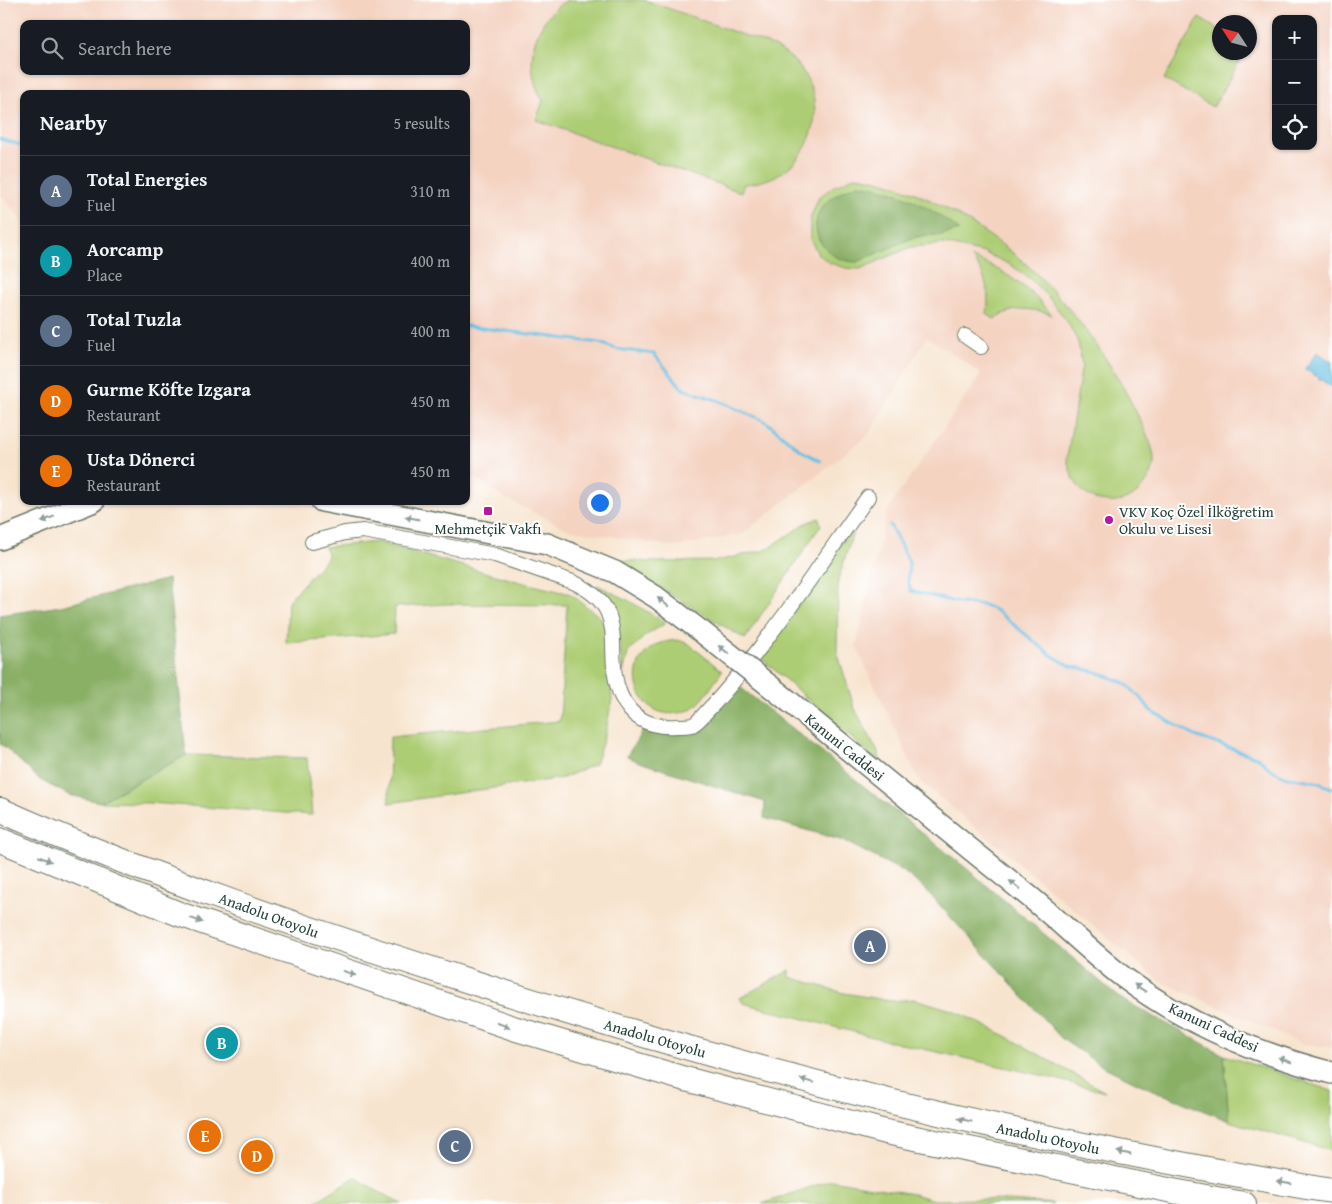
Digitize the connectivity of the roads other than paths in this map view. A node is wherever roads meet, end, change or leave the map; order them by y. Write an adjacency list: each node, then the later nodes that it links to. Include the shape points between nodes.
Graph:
1 (965, 336): 2 (street)
2 (980, 347)
3 (868, 497): 7 (street, via 723,695 693,724 665,727 640,719 621,696 609,616 604,604 586,587 495,555 363,531)
4 (84, 505): 6 (main road, one-way to 6)
5 (343, 505): 10 (main road, Kanuni Caddesi, one-way to 5, bridge, via 1291,1062 1220,1033 1175,1011 1123,977 1042,906 790,702 656,597 614,572 547,544)
6 (0, 539)
7 (312, 542)
8 (0, 810): 11 (highway, Anadolu Otoyolu, one-way to 8, via 1090,1147 962,1120 575,1016 310,930 122,860)
9 (0, 840): 12 (highway, Anadolu Otoyolu, one-way to 12, via 188,917 513,1028 678,1077 886,1132)
10 (1332, 1073)
11 (1332, 1190)
12 (1244, 1204)

